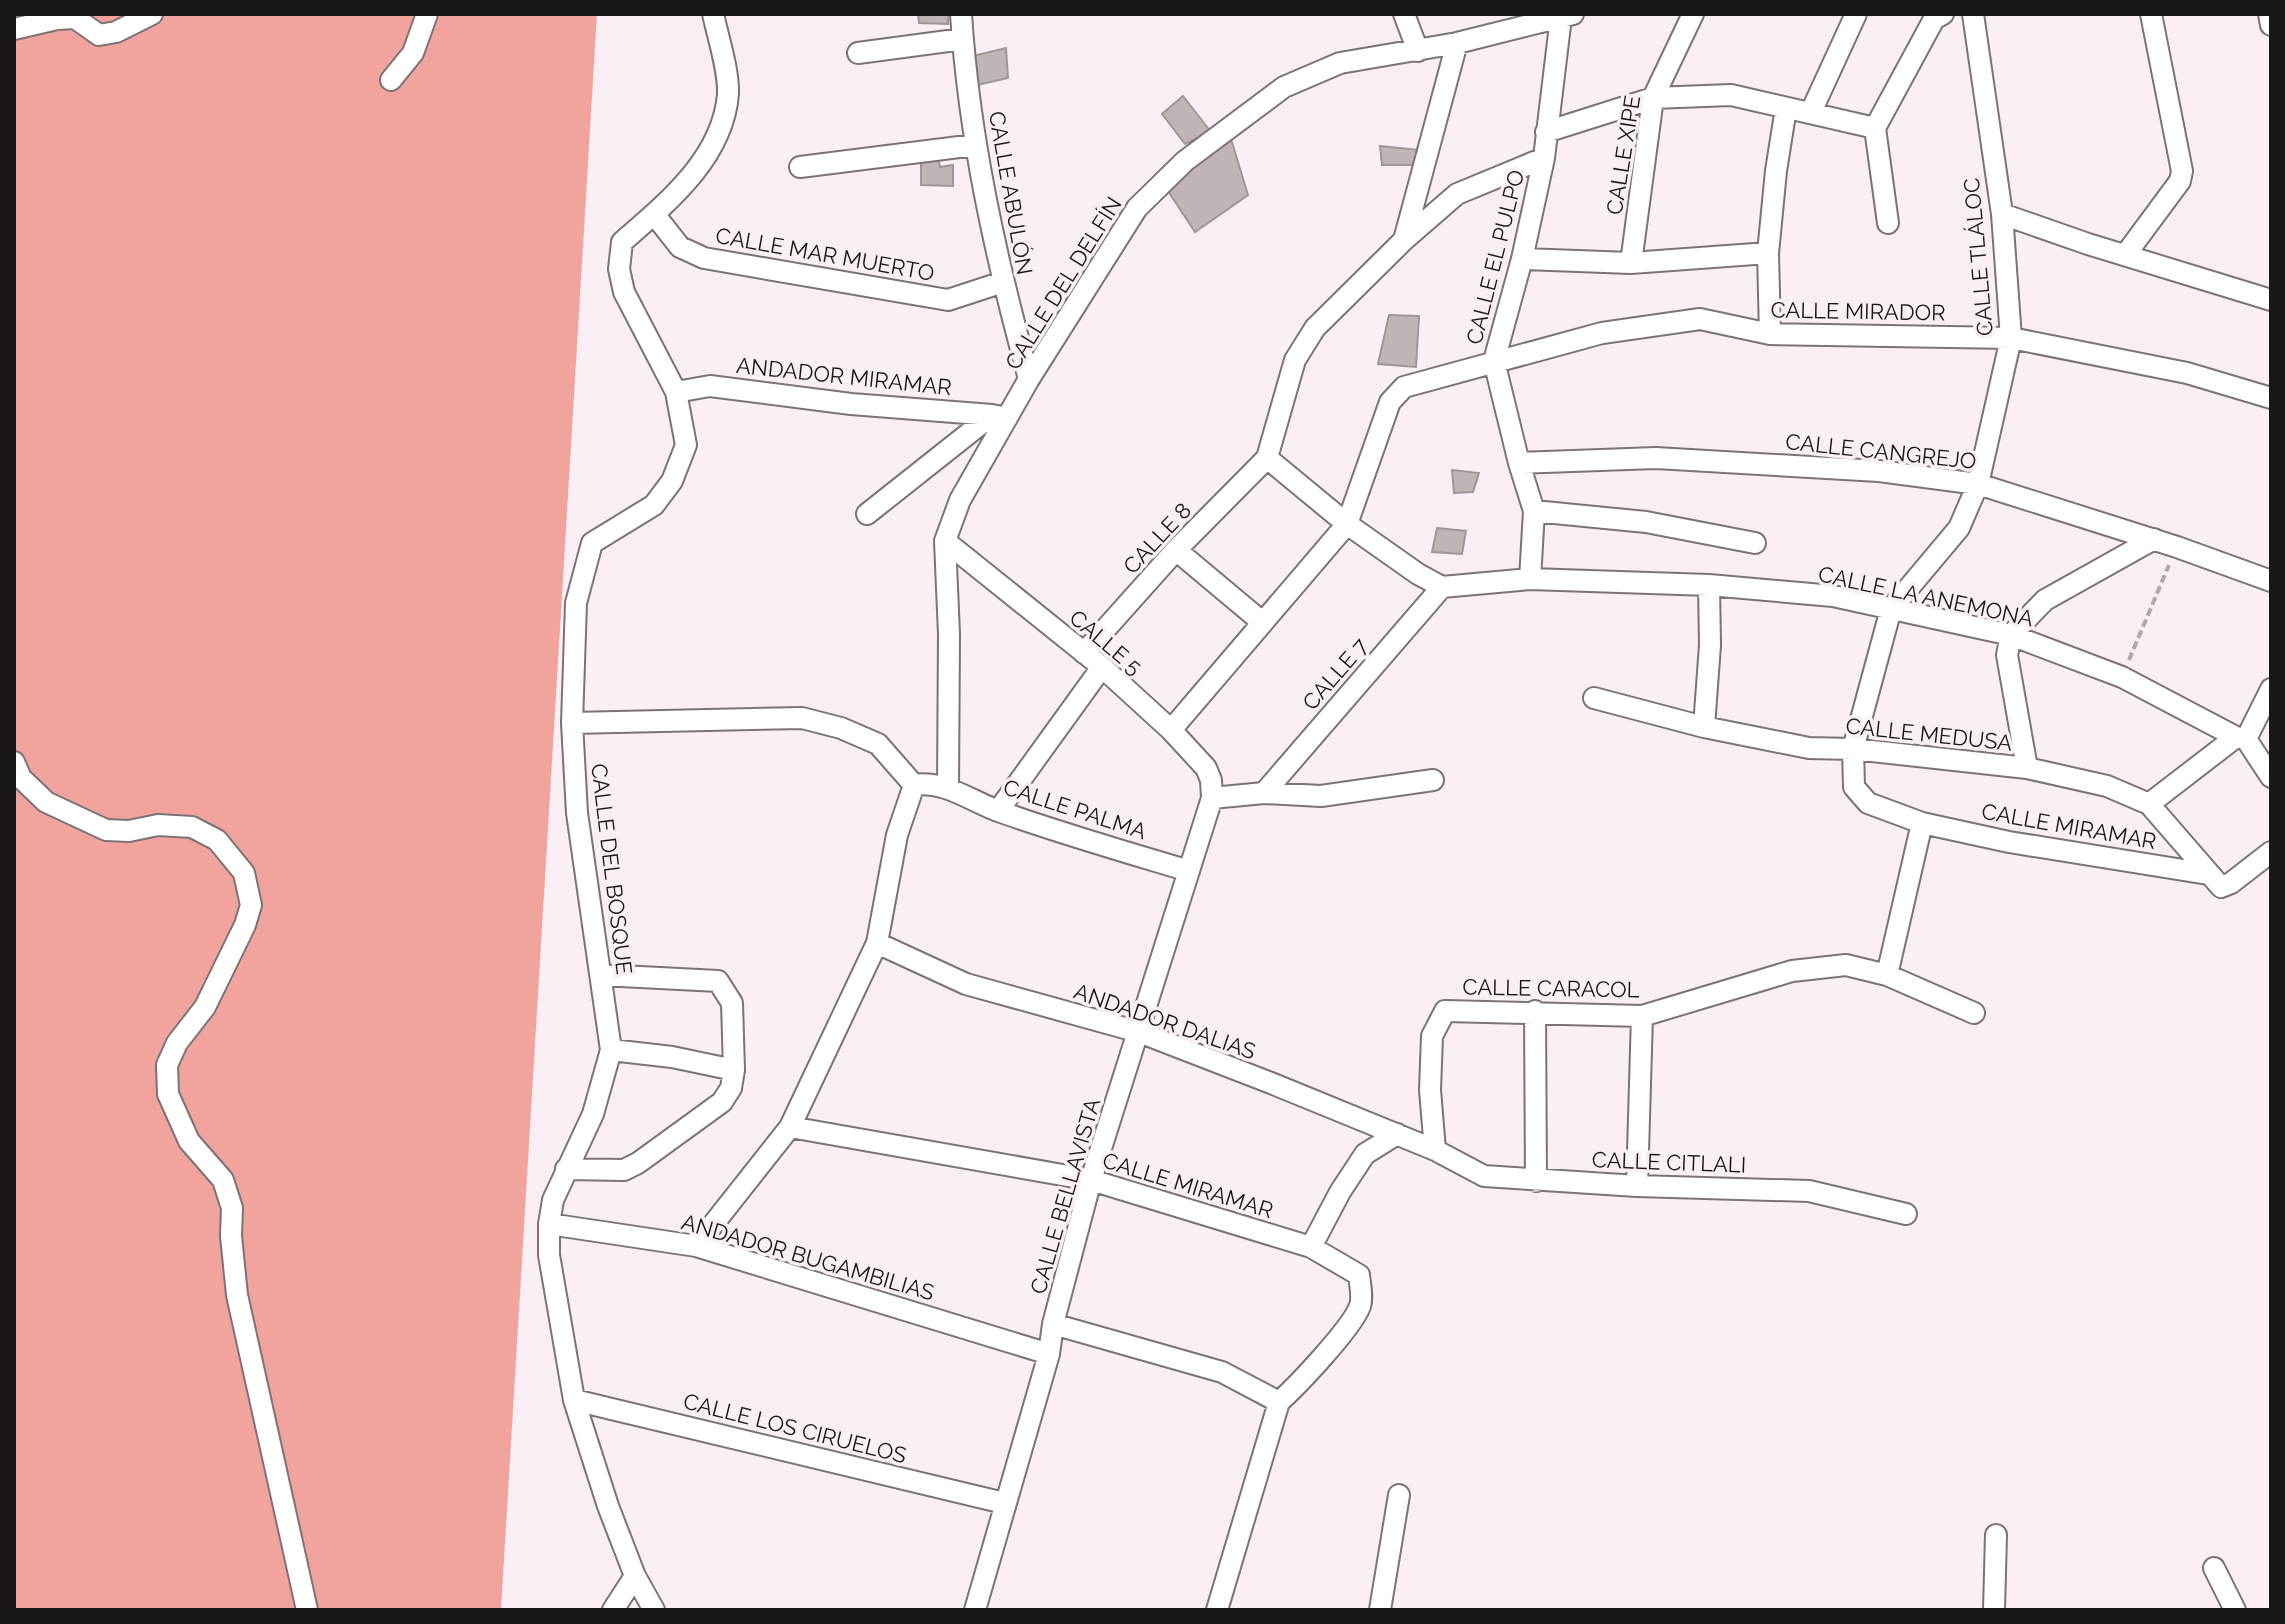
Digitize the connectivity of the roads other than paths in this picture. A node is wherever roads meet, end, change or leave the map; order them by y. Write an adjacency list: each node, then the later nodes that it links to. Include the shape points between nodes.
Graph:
1 (152, 14): 14 (street, via 99,35 75,18)
2 (427, 14): 19 (street, via 413,53)
3 (713, 14): 28 (street, CALLE DEL BOSQUE, via 728,90 724,116 700,166)
4 (961, 14): 15 (street, CALLE ABULÓN)
5 (1404, 14): 17 (street)
6 (1693, 14): 20 (street, CALLE XIPE)
7 (1856, 14): 22 (street)
8 (1943, 14): 23 (street, via 1934,19)
9 (1973, 14): 29 (street, CALLE TLÁLOC)
10 (2151, 14): 33 (street, via 2182,171)
11 (2269, 14): 13 (street)
12 (1567, 16): 16 (street, CALLE DEL DELFÍN); 24 (street, CALLE EL PULPO)
13 (2271, 25)
14 (14, 29)
15 (963, 39): 18 (street); 25 (street, CALLE ABULÓN)
16 (1457, 43): 17 (street, CALLE DEL DELFÍN); 31 (street)
17 (1418, 51): 41 (street, CALLE DEL DELFÍN, via 1340,63 1284,87 1185,161 1137,208)
18 (858, 53)
19 (391, 80)
20 (1653, 98): 21 (street, via 1731,95); 24 (street); 35 (street, CALLE XIPE)
21 (1786, 108): 22 (street); 32 (street)
22 (1811, 112): 23 (street)
23 (1875, 128): 30 (street)
24 (1546, 132): 26 (street, CALLE EL PULPO)
25 (975, 145): 27 (street); 36 (street, CALLE ABULÓN)
26 (1544, 158): 31 (street, via 1457,194); 34 (street, CALLE EL PULPO)
27 (800, 167)
28 (654, 214): 36 (street, CALLE MAR MUERTO, via 680,247 704,258 948,300); 42 (street, CALLE DEL BOSQUE, via 622,242 619,269 624,292)
29 (2002, 214): 33 (street); 39 (street, CALLE TLÁLOC)
30 (1888, 223)
31 (1404, 240): 45 (street, via 1315,328 1295,360)
32 (1768, 253): 35 (street); 38 (street)
33 (2126, 254): 37 (street)
34 (1522, 259): 35 (street); 40 (street, CALLE EL PULPO)
35 (1631, 263)
36 (1003, 282): 41 (street, CALLE ABULÓN)
37 (2271, 300)
38 (1770, 334): 39 (street, CALLE MIRADOR); 40 (street, CALLE MIRADOR, via 1700,319 1602,333)
39 (2011, 338): 43 (street, CALLE MIRADOR, via 2187,373); 47 (street, CALLE TLÁLOC)
40 (1494, 361): 46 (street, CALLE EL PULPO); 50 (street, CALLE MIRADOR, via 1404,387 1390,402)
41 (1029, 379): 44 (street, CALLE DEL DELFÍN)
42 (676, 392): 44 (street, ANDADOR MIRAMAR, via 710,386); 67 (street, CALLE DEL BOSQUE, via 686,445 672,481 654,505 592,543 576,603)
43 (2271, 398)
44 (1000, 417): 49 (street); 52 (street, CALLE DEL DELFÍN)
45 (1267, 458): 50 (street); 54 (street, CALLE 8)
46 (1519, 463): 47 (street, CALLE CANGREJO, via 1656,458 1879,471); 48 (street, CALLE EL PULPO)
47 (1978, 484): 51 (street, CALLE CANGREJO); 59 (street, CALLE TLÁLOC, via 1959,528)
48 (1534, 511): 53 (street, via 1646,522); 55 (street, CALLE EL PULPO)
49 (867, 514)
50 (1347, 524): 58 (street); 60 (street)
51 (2154, 539): 56 (street, CALLE CANGREJO); 61 (street, via 2045,600)
52 (945, 541): 62 (street, CALLE 5); 77 (street)
53 (1755, 543)
54 (1176, 550): 60 (street); 62 (street, CALLE 8)
55 (1530, 579): 57 (street, CALLE LA ANEMONA); 58 (street, CALLE LA ANEMONA)
56 (2271, 581)
57 (1709, 585): 59 (street, CALLE LA ANEMONA, via 1833,596); 68 (street)
58 (1442, 587): 78 (street, CALLE 7)
59 (1891, 609): 61 (street, CALLE LA ANEMONA); 71 (street)
60 (1262, 622): 69 (street)
61 (2011, 635): 70 (street, CALLE LA ANEMONA, via 2122,677); 73 (street, via 2007,655)
62 (1084, 653): 63 (street, CALLE 5)
63 (1102, 667): 69 (street, CALLE 5); 81 (street)
64 (2271, 689): 66 (street)
65 (1594, 698): 68 (street, CALLE MEDUSA)
66 (2266, 716): 70 (street)
67 (572, 723): 76 (street, via 802,718 878,744); 87 (street, CALLE DEL BOSQUE, via 577,813)
68 (1704, 727): 71 (street, CALLE MEDUSA, via 1809,748)
69 (1171, 730): 79 (street, CALLE 5, via 1206,768)
70 (2241, 738): 74 (street, CALLE LA ANEMONA); 80 (street)
71 (1853, 749): 73 (street, CALLE MEDUSA); 82 (street, CALLE MIRAMAR, via 1854,787 1868,803)
72 (14, 762): 115 (street, via 21,778 46,802 106,830 192,827 217,840 244,873 251,905 245,925 205,1007 177,1043 167,1065 168,1094 189,1141 223,1180 232,1208 237,1295)
73 (2027, 768): 80 (street, CALLE MEDUSA, via 2107,786)
74 (2271, 777)
75 (1433, 780): 78 (street, via 1321,796)
76 (919, 784): 77 (street, CALLE PALMA); 86 (street, via 897,835)
77 (948, 788): 81 (street, CALLE PALMA)
78 (1264, 793): 79 (street)
79 (1212, 798): 84 (street, CALLE BELLAVISTA)
80 (2149, 804): 85 (street, CALLE MEDUSA)
81 (998, 811): 84 (street, CALLE PALMA)
82 (1922, 823): 85 (street, CALLE MIRAMAR); 88 (street)
83 (2271, 852): 85 (street, via 2231,883)
84 (1189, 871): 92 (street, CALLE BELLAVISTA)
85 (2215, 881)
86 (877, 943): 92 (street, ANDADOR DALIAS, via 966,984); 95 (street)
87 (601, 975): 93 (street, CALLE DEL BOSQUE); 94 (street, via 718,981 732,1003)
88 (1887, 975): 90 (street, CALLE CARACOL); 91 (street, CALLE CARACOL, via 1846,965 1792,971)
89 (1535, 1011): 91 (street, CALLE CARACOL); 97 (street, CALLE CARACOL, via 1445,1011 1432,1036); 100 (street)
90 (1974, 1013)
91 (1642, 1016): 101 (street)
92 (1139, 1032): 96 (street, ANDADOR DALIAS); 99 (street, CALLE BELLAVISTA)
93 (611, 1050): 94 (street); 98 (street, CALLE DEL BOSQUE, via 593,1114)
94 (734, 1070): 98 (street, via 722,1102 638,1163 624,1170)
95 (790, 1127): 99 (street, CALLE MIRAMAR); 104 (street)
96 (1397, 1134): 97 (street, ANDADOR DALIAS); 105 (street, via 1365,1154)
97 (1435, 1150): 100 (street, CALLE CITLALI, via 1484,1176)
98 (566, 1169): 103 (street, CALLE DEL BOSQUE)
99 (1091, 1180): 105 (street, CALLE MIRAMAR); 106 (street, CALLE BELLAVISTA)
100 (1536, 1181): 101 (street, CALLE CITLALI)
101 (1637, 1186): 102 (street, CALLE CITLALI, via 1809,1191)
102 (1906, 1214)
103 (549, 1224): 104 (street, ANDADOR BUGAMBILIAS); 108 (street, CALLE DEL BOSQUE, via 549,1255)
104 (696, 1246): 107 (street, ANDADOR BUGAMBILIAS)
105 (1311, 1247): 109 (street, CALLE MIRAMAR, via 1359,1275 1360,1307)
106 (1053, 1324): 107 (street, CALLE BELLAVISTA); 109 (street, via 1222,1372)
107 (1049, 1354): 111 (street, CALLE BELLAVISTA)
108 (574, 1400): 111 (street, CALLE LOS CIRUELOS); 114 (street, CALLE DEL BOSQUE)
109 (1279, 1402): 119 (street)
110 (1399, 1495): 120 (street)
111 (1004, 1503): 118 (street, CALLE BELLAVISTA)
112 (1996, 1535): 121 (street)
113 (2214, 1568): 122 (street)
114 (635, 1576): 116 (street); 117 (street, CALLE DEL BOSQUE)
115 (307, 1610)
116 (613, 1610)
117 (654, 1610)
118 (975, 1610)
119 (1217, 1610)
120 (1380, 1610)
121 (1994, 1610)
122 (2235, 1610)

